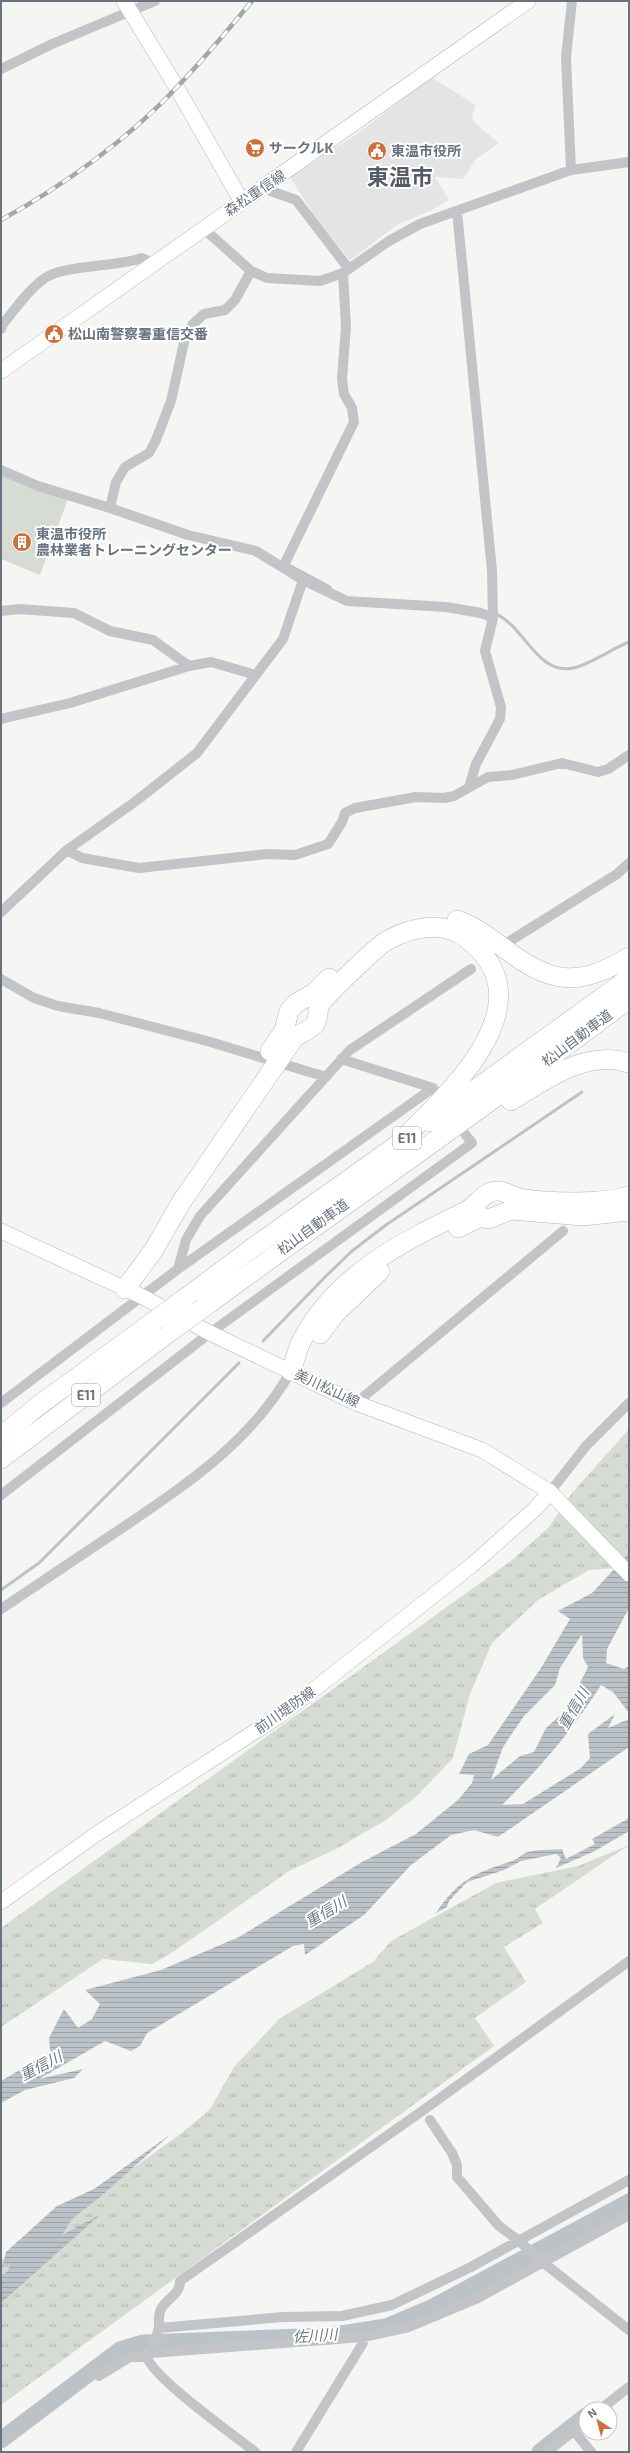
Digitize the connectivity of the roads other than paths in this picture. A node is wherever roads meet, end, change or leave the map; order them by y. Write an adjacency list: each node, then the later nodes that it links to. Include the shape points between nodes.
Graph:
1 (155, 1): 4 (street)
2 (528, 1): 8 (main road, 森松重信線)
3 (572, 1): 7 (street, via 566,57)
4 (128, 6): 5 (street); 9 (main road)
5 (1, 69)
6 (629, 162): 7 (street)
7 (571, 170): 10 (street)
8 (262, 188): 9 (main road, 森松重信線); 14 (street, via 296,200)
9 (242, 202): 11 (main road, 森松重信線)
10 (457, 211): 14 (street, via 420,224 389,241); 22 (street, via 483,468 492,571)
11 (203, 228): 12 (main road, 森松重信線); 13 (street)
12 (154, 263): 15 (street, via 142,258 75,269 46,278 26,296 2,324); 16 (main road, 森松重信線)
13 (251, 271): 14 (street, via 267,278 320,281); 18 (street, via 236,300 225,310 204,314 193,324 185,338 171,401 156,440 149,453 125,467 116,482)
14 (346, 271): 19 (street, via 346,326 342,379 344,394 352,408 354,422)
15 (1, 329)
16 (1, 371)
17 (1, 470): 18 (street, via 38,486)
18 (110, 508): 19 (street, via 188,535 256,551)
19 (283, 567): 20 (street)
20 (303, 580): 22 (street, via 347,601 446,607 481,613); 24 (street, via 283,639)
21 (1, 611): 23 (street, via 19,609 74,613 110,631 153,640)
22 (493, 618): 27 (street, via 485,651 501,707 500,719 476,764)
23 (189, 666): 24 (street, via 211,662); 25 (street, via 70,703)
24 (256, 675): 28 (street, via 196,753 136,802)
25 (1, 719)
26 (629, 755): 27 (street, via 608,769 598,772 562,763 512,775 488,777)
27 (469, 787): 28 (street, via 454,796 444,798 416,797 355,808 345,813 328,844 295,855 267,854 138,868 82,858)
28 (67, 850): 30 (street)
29 (629, 863): 31 (street, via 617,874)
30 (1, 912)
31 (510, 941)
32 (629, 957): 38 (highway, via 606,971 586,977 551,976 531,967 463,922 427,914 410,917 377,931 314,993 295,1004 289,1012)
33 (471, 969): 37 (street, via 350,1050)
34 (629, 978): 42 (highway, 松山自動車道 / E11)
35 (1, 979): 38 (street, via 34,998 58,1006 122,1019)
36 (629, 999): 43 (highway, 松山自動車道 / E11, via 544,1064)
37 (341, 1059): 40 (street); 48 (street, via 434,1090)
38 (271, 1061): 40 (street); 42 (highway, via 294,1038 314,1025 320,1005 370,953 386,941 426,927 442,927 462,935 478,947 498,982 500,999 496,1017 478,1056); 49 (highway, via 182,1201)
39 (629, 1063): 43 (highway, via 599,1060 584,1062 562,1071)
40 (326, 1078): 48 (street, via 200,1216 186,1240)
41 (465, 1134): 50 (street, via 472,1143)
42 (396, 1146): 55 (highway, 松山自動車道 / E11, bridge, via 251,1249)
43 (373, 1184): 56 (highway, 松山自動車道 / E11, bridge)
44 (629, 1196): 51 (highway, via 600,1202 524,1199 499,1191 488,1192 472,1208 397,1246 348,1281 324,1306 302,1340)
45 (629, 1211): 51 (highway, via 583,1216 510,1210 489,1219 480,1217 386,1266 334,1315)
46 (1, 1231): 49 (main road, 美川松山線)
47 (563, 1231): 53 (street)
48 (178, 1269): 49 (street)
49 (133, 1292): 50 (main road, 美川松山線); 52 (street)
50 (210, 1333): 51 (main road, 美川松山線); 58 (street)
51 (291, 1371): 53 (main road, 美川松山線); 60 (street, via 260,1418 210,1467 174,1494)
52 (1, 1403)
53 (356, 1403): 57 (main road, 美川松山線, via 482,1450)
54 (629, 1403): 57 (street, via 586,1446)
55 (1, 1436)
56 (1, 1459)
57 (550, 1492): 59 (main road, 美川松山線); 61 (main road, 前川堤防線, via 536,1508 472,1565 279,1716 95,1835)
58 (1, 1495)
59 (629, 1574)
60 (1, 1609)
61 (1, 1902)
62 (629, 1961): 68 (street, via 425,2109 180,2281 176,2294 162,2308)
63 (430, 2120): 66 (street, via 452,2154 457,2177 500,2226)
64 (629, 2180): 66 (street)
65 (629, 2215): 67 (street)
66 (519, 2241): 67 (street); 68 (street, via 440,2284 392,2305 342,2316 282,2317)
67 (541, 2261): 69 (street); 70 (street, via 476,2299 441,2314 409,2327)
68 (159, 2330): 71 (street)
69 (629, 2330)
70 (363, 2337): 71 (street); 78 (street, via 363,2343)
71 (150, 2353): 72 (street, via 130,2357); 77 (street, via 151,2365 187,2400)
72 (99, 2376)
73 (629, 2387): 74 (street)
74 (611, 2401)
75 (578, 2428): 76 (street)
76 (574, 2431): 79 (street); 80 (street)
77 (255, 2452)
78 (296, 2452)
79 (548, 2452)
80 (592, 2452)

